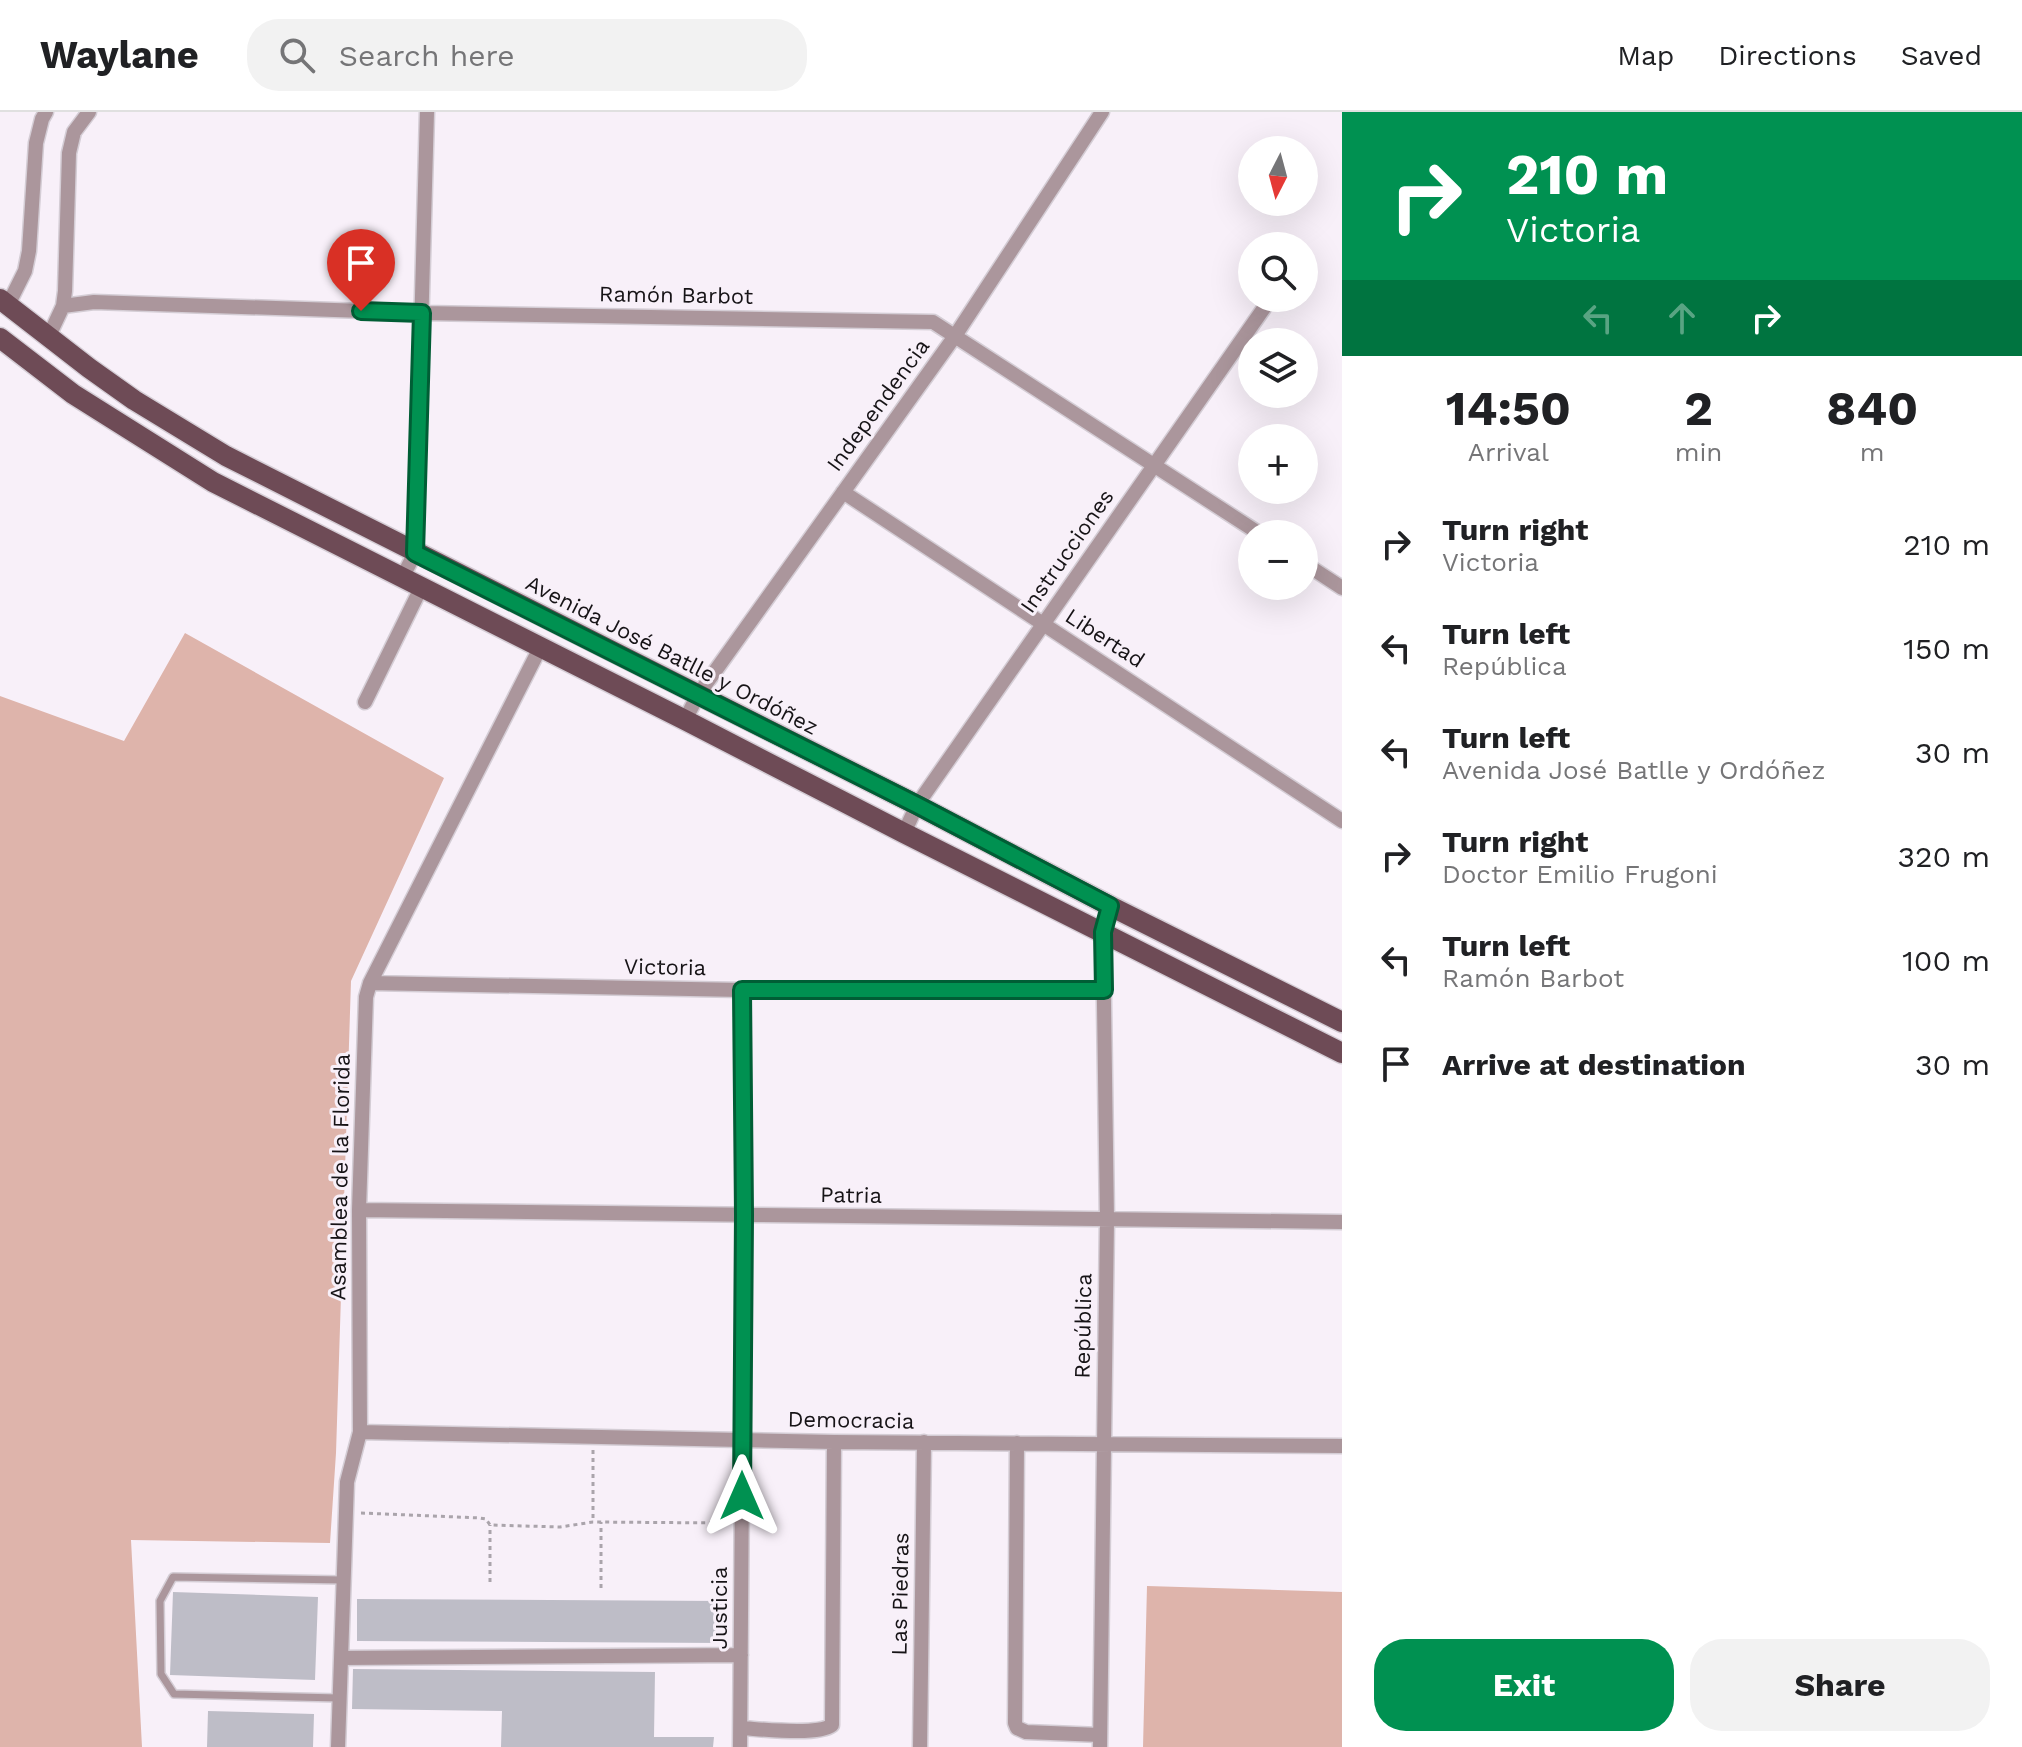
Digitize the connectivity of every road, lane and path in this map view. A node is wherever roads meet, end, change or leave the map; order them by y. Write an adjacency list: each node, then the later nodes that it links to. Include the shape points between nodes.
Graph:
1 (46, 112): 5 (street, via 36,143 25,271)
2 (89, 112): 6 (street, via 74,132 69,153)
3 (427, 112): 8 (street)
4 (1102, 112): 9 (street, Independencia)
5 (4, 302): 11 (main road, Avenida José Batlle y Ordóñez)
6 (63, 306): 8 (street, Ramón Barbot, via 153,303); 11 (street)
7 (1261, 312): 14 (street, Instrucciones)
8 (422, 313): 9 (street, Ramón Barbot, via 933,322); 17 (street)
9 (955, 336): 14 (street, Ramón Barbot); 15 (street, Independencia)
10 (0, 338): 13 (main road)
11 (48, 338): 12 (main road, Avenida José Batlle y Ordóñez)
12 (134, 400): 13 (street); 17 (main road, Avenida José Batlle y Ordóñez, via 226,456)
13 (120, 425): 19 (main road, via 213,482)
14 (1154, 465): 16 (street, Ramón Barbot); 22 (street, Instrucciones)
15 (843, 492): 22 (street, Libertad); 24 (street, Independencia)
16 (1238, 520)
17 (415, 553): 19 (street); 24 (main road, Avenida José Batlle y Ordóñez)
18 (1318, 572): 21 (street)
19 (402, 578): 20 (main road)
20 (421, 588): 23 (main road); 25 (street)
21 (1342, 588)
22 (1043, 624): 27 (street, Instrucciones); 28 (street, Libertad)
23 (540, 648): 26 (main road); 32 (street, Asamblea de la Florida)
24 (698, 695): 26 (street, Independencia); 27 (main road, Avenida José Batlle y Ordóñez)
25 (365, 702)
26 (685, 720): 29 (main road)
27 (917, 805): 29 (street, Instrucciones); 30 (main road, Avenida José Batlle y Ordóñez)
28 (1342, 821)
29 (904, 833): 31 (main road)
30 (1110, 906): 31 (street, República); 35 (main road, Avenida José Batlle y Ordóñez)
31 (1103, 932): 34 (street, República); 36 (main road)
32 (370, 983): 33 (street, Victoria); 37 (street, Asamblea de la Florida)
33 (742, 990): 34 (street, Victoria); 38 (street, Justicia)
34 (1104, 990): 39 (street, República)
35 (1342, 1022)
36 (1342, 1053)
37 (359, 1210): 38 (street, Patria); 41 (street, Asamblea de la Florida)
38 (744, 1215): 39 (street, Patria); 43 (street, Justicia)
39 (1107, 1220): 40 (street, Patria); 47 (street, República)
40 (1342, 1222)
41 (360, 1432): 42 (street, Democracia); 49 (street, Asamblea de la Florida, via 347,1482)
42 (593, 1437): 43 (street, Democracia); 50 (path)
43 (742, 1440): 44 (street, Democracia); 52 (street, Justicia)
44 (834, 1442): 45 (street, Democracia); 60 (street, via 832,1725 816,1731)
45 (924, 1442): 46 (street, Democracia); 64 (street, Las Piedras)
46 (1017, 1443): 47 (street, Democracia); 61 (street, via 1015,1723 1026,1732)
47 (1104, 1444): 48 (street, Democracia); 61 (street, República)
48 (1342, 1446)
49 (346, 1513): 53 (path, via 480,1518); 54 (street, Asamblea de la Florida)
50 (593, 1522): 51 (path); 53 (path, via 560,1527)
51 (601, 1522): 52 (path); 56 (path)
52 (742, 1523): 57 (street, Justicia)
53 (490, 1525): 55 (path)
54 (343, 1580): 58 (street, Asamblea de la Florida); 59 (lane, via 173,1577 160,1601 161,1674 174,1694)
55 (490, 1582)
56 (601, 1588)
57 (741, 1655): 58 (street); 60 (street, Justicia)
58 (341, 1658): 59 (street, Asamblea de la Florida)
59 (339, 1698): 62 (street, Asamblea de la Florida)
60 (741, 1728): 63 (street, Justicia)
61 (1100, 1741)
62 (338, 1747)
63 (740, 1747)
64 (920, 1747)

